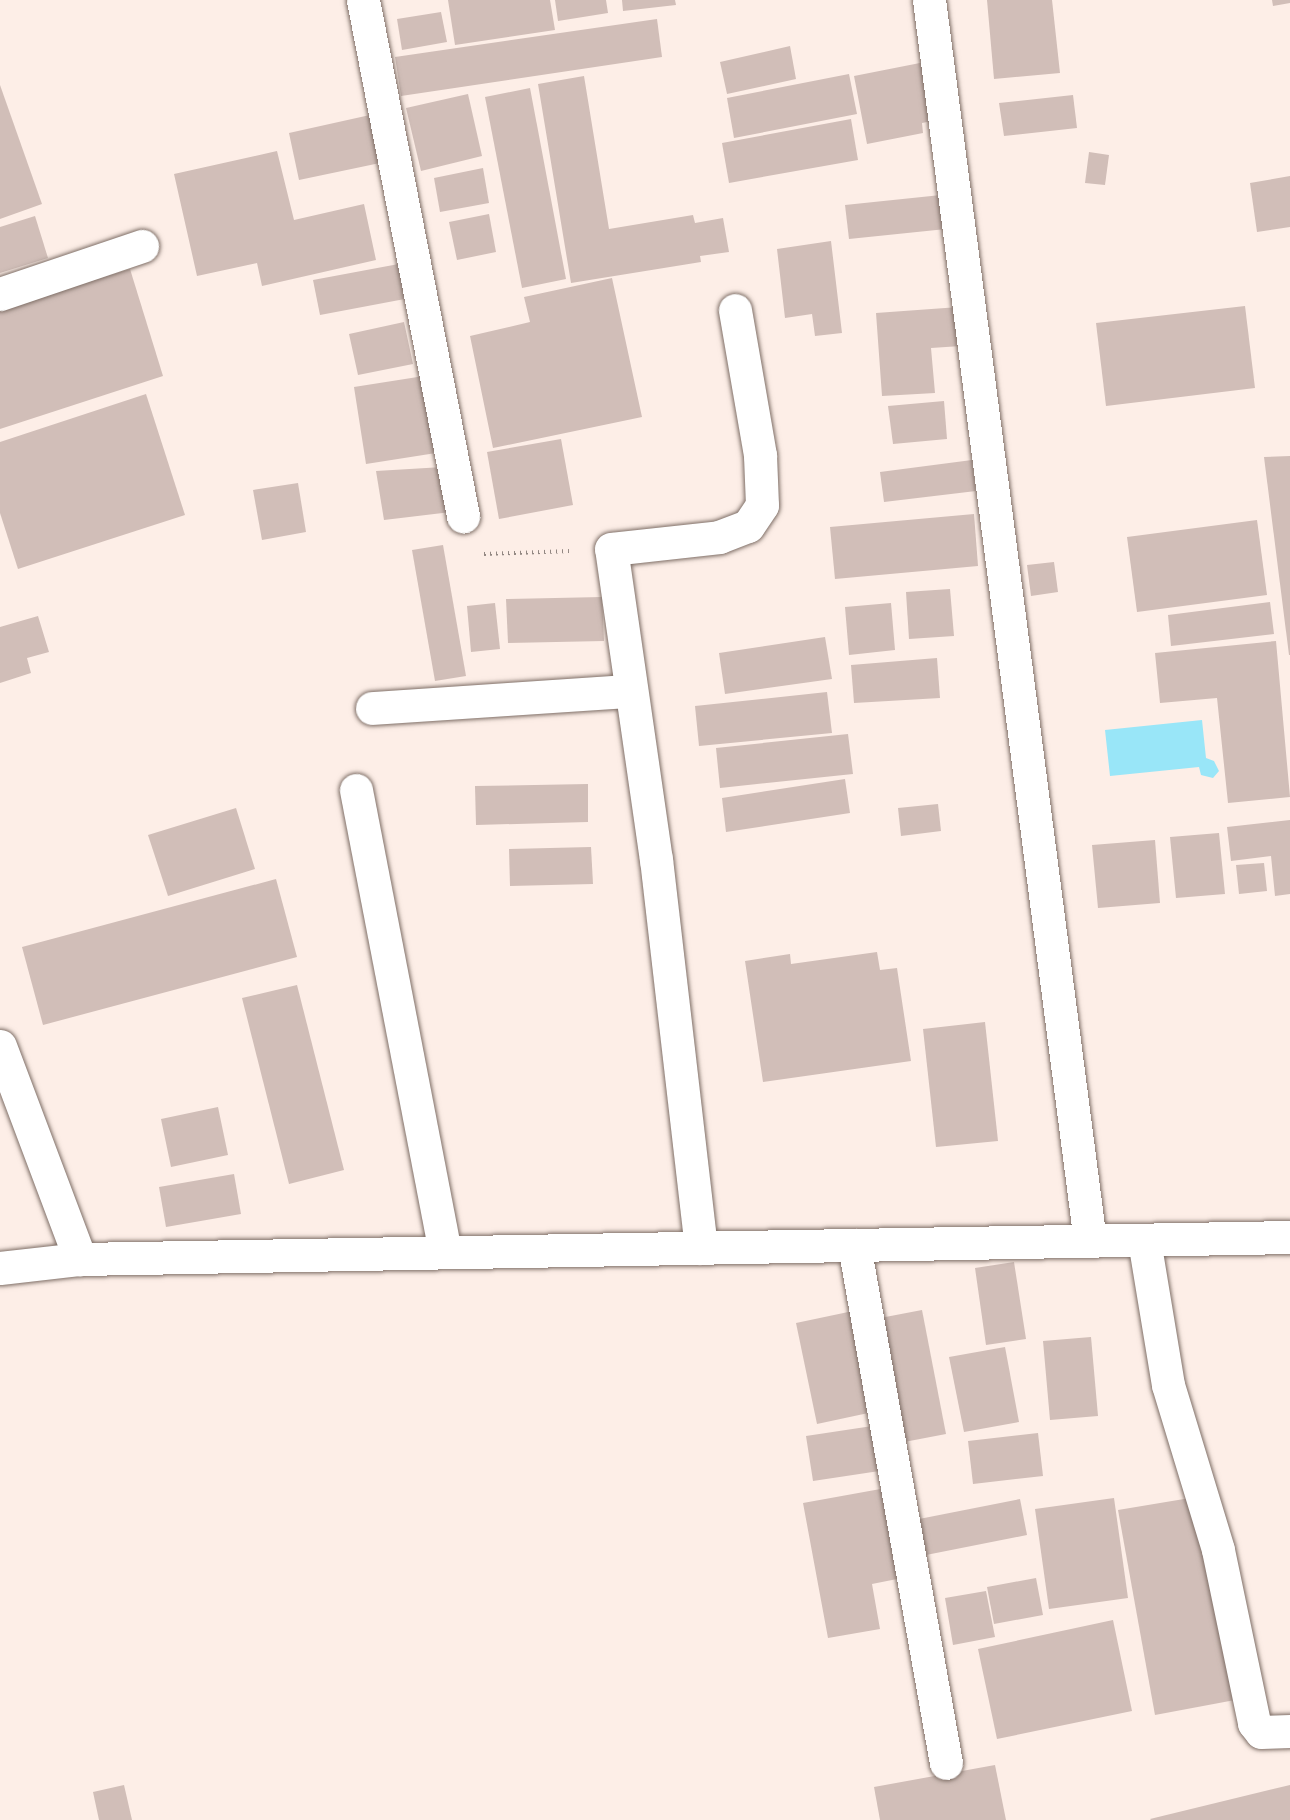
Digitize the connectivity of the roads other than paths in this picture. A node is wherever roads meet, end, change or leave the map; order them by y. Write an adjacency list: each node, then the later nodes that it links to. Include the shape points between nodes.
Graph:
1 (363, 0): 6 (street)
2 (929, 0): 13 (street)
3 (142, 246): 4 (street)
4 (0, 294)
5 (735, 310): 7 (street, via 760,455 762,505 748,526 719,537 611,549)
6 (463, 516)
7 (629, 691): 8 (street); 15 (street, via 656,860)
8 (372, 708)
9 (356, 790): 16 (street)
10 (0, 1046): 17 (street)
11 (1290, 1237): 12 (street)
12 (1144, 1240): 13 (street); 19 (street, via 1168,1385 1218,1550 1254,1723 1261,1732)
13 (1090, 1241): 14 (street)
14 (854, 1245): 15 (street); 20 (street)
15 (701, 1248): 16 (street)
16 (445, 1252): 17 (street)
17 (80, 1259): 18 (street)
18 (0, 1268)
19 (1290, 1731)
20 (945, 1763)

